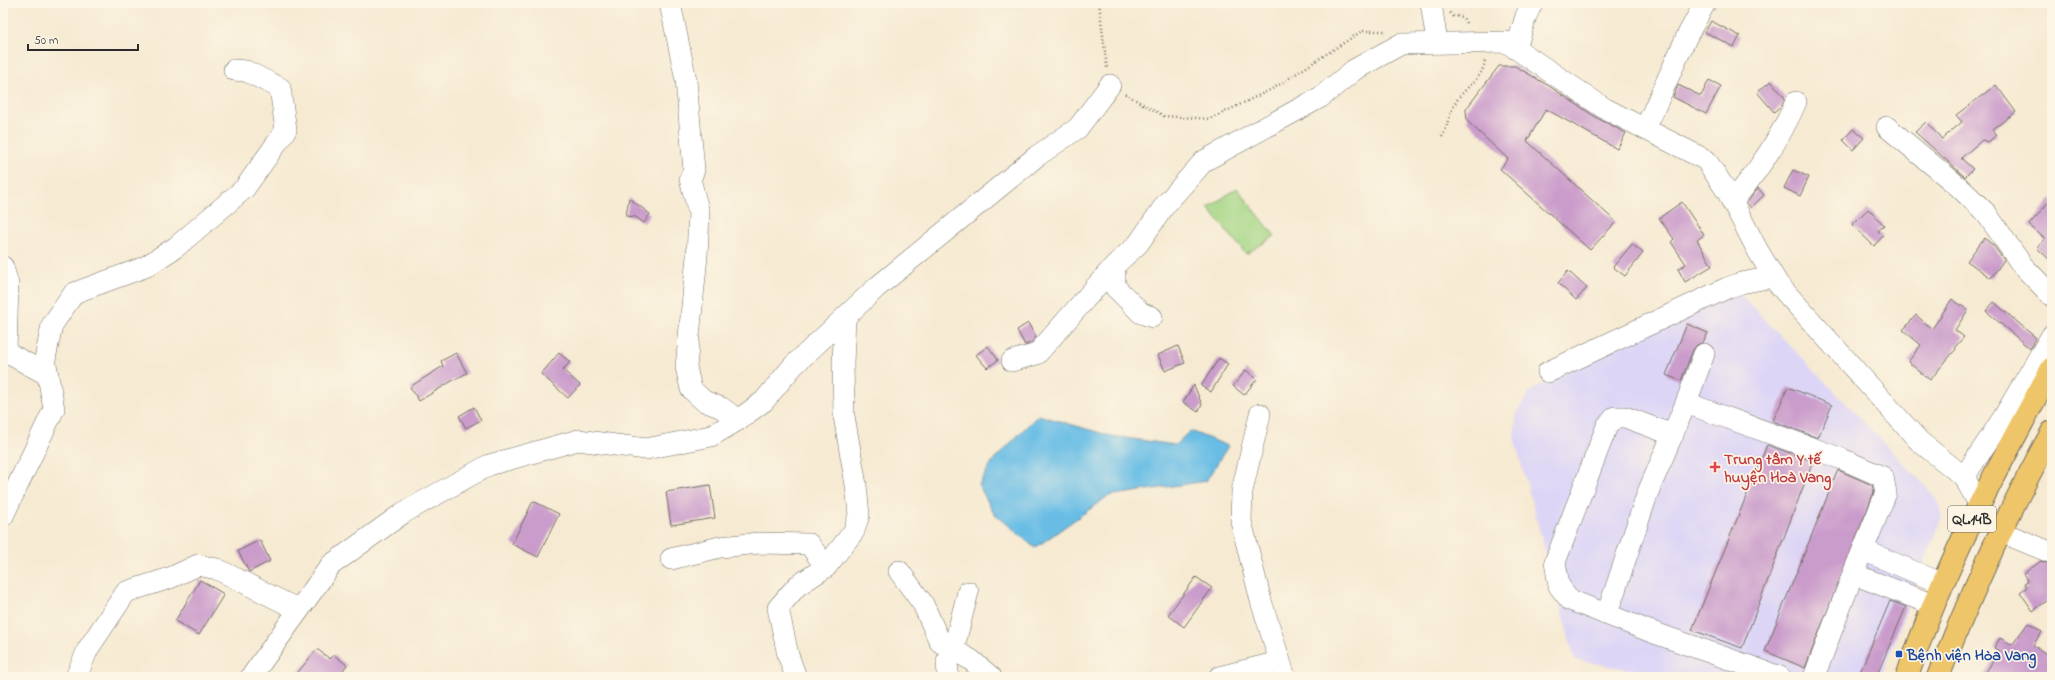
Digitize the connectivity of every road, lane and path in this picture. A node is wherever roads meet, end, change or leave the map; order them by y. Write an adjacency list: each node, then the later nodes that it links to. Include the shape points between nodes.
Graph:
1 (670, 3): 31 (street, via 686,80 694,170 690,179 700,212 686,367 691,389 704,401 722,408)
2 (1099, 3): 11 (path)
3 (1532, 3): 8 (street)
4 (1705, 3): 14 (street, via 1687,36)
5 (1431, 8): 6 (path, via 1463,17); 7 (street)
6 (1479, 42): 7 (street); 8 (street, via 1506,42); 15 (path, via 1485,56 1484,68 1455,102)
7 (1437, 43): 17 (street, via 1401,44 1385,52 1354,70 1321,96 1204,161 1165,205 1138,244)
8 (1516, 50): 14 (street, via 1604,108)
9 (1332, 51): 11 (path, via 1274,88 1210,119 1164,116)
10 (234, 70): 28 (street, via 246,71 280,88 286,130 245,188 176,247 145,267 74,293 52,325 45,359)
11 (1110, 85): 21 (street, via 1078,128 1037,156 876,288)
12 (1796, 102): 16 (street, via 1780,136 1748,184)
13 (1887, 127): 20 (street, via 1986,213 2022,265)
14 (1645, 129): 16 (street, via 1706,160)
15 (1442, 137)
16 (1732, 202): 19 (street)
17 (1114, 266): 22 (street, via 1115,287 1141,313); 25 (street, via 1037,354)
18 (3, 267): 28 (street, via 8,284 6,352)
19 (1774, 277): 27 (street, via 1727,288); 34 (street, via 1919,441)
20 (2052, 296)
21 (845, 317): 31 (street, via 793,366 764,401); 41 (street, via 844,416 859,515 854,531)
22 (1152, 317)
23 (2052, 335): 34 (street)
24 (1704, 354): 29 (street)
25 (1012, 361)
26 (2052, 368): 35 (highway, QL.14B)
27 (1548, 372)
28 (48, 375): 36 (street, via 54,409)
29 (1686, 403): 33 (street); 38 (street, via 1842,459 1883,477 1886,493)
30 (1260, 414): 50 (street, via 1242,491 1242,534)
31 (738, 420): 47 (street, via 711,436 646,449 578,440 489,464 403,513 331,565)
32 (2052, 432): 37 (highway, QL.14B)
33 (1673, 435): 48 (street, via 1648,492); 48 (street, via 1625,417 1615,417 1607,426 1555,562 1559,586 1570,600)
34 (1964, 477): 35 (street)
35 (1979, 504): 44 (highway, QL.14B)
36 (3, 516)
37 (2001, 532): 39 (street); 60 (highway, QL.14B, via 1958,625)
38 (1863, 550): 43 (street); 44 (street)
39 (2052, 553)
40 (671, 559): 41 (street, via 720,547 759,543 809,544)
41 (826, 567): 53 (street, via 797,586 778,608 788,655)
42 (899, 571): 49 (street, via 923,604 940,642)
43 (1853, 574): 46 (street); 58 (street)
44 (1943, 584): 46 (highway, QL.14B)
45 (968, 592): 49 (street)
46 (1934, 605): 59 (highway, QL.14B)
47 (299, 610): 51 (street, via 218,569 198,565 170,578 126,592 88,649); 52 (street)
48 (1607, 614): 57 (street)
49 (952, 649): 54 (street, via 948,661); 55 (street, via 971,660)
50 (1282, 670): 56 (street)
51 (76, 677)
52 (251, 677)
53 (796, 677)
54 (948, 677)
55 (991, 677)
56 (1219, 677)
57 (1780, 677)
58 (1814, 677)
59 (1907, 677)
60 (1938, 677)

